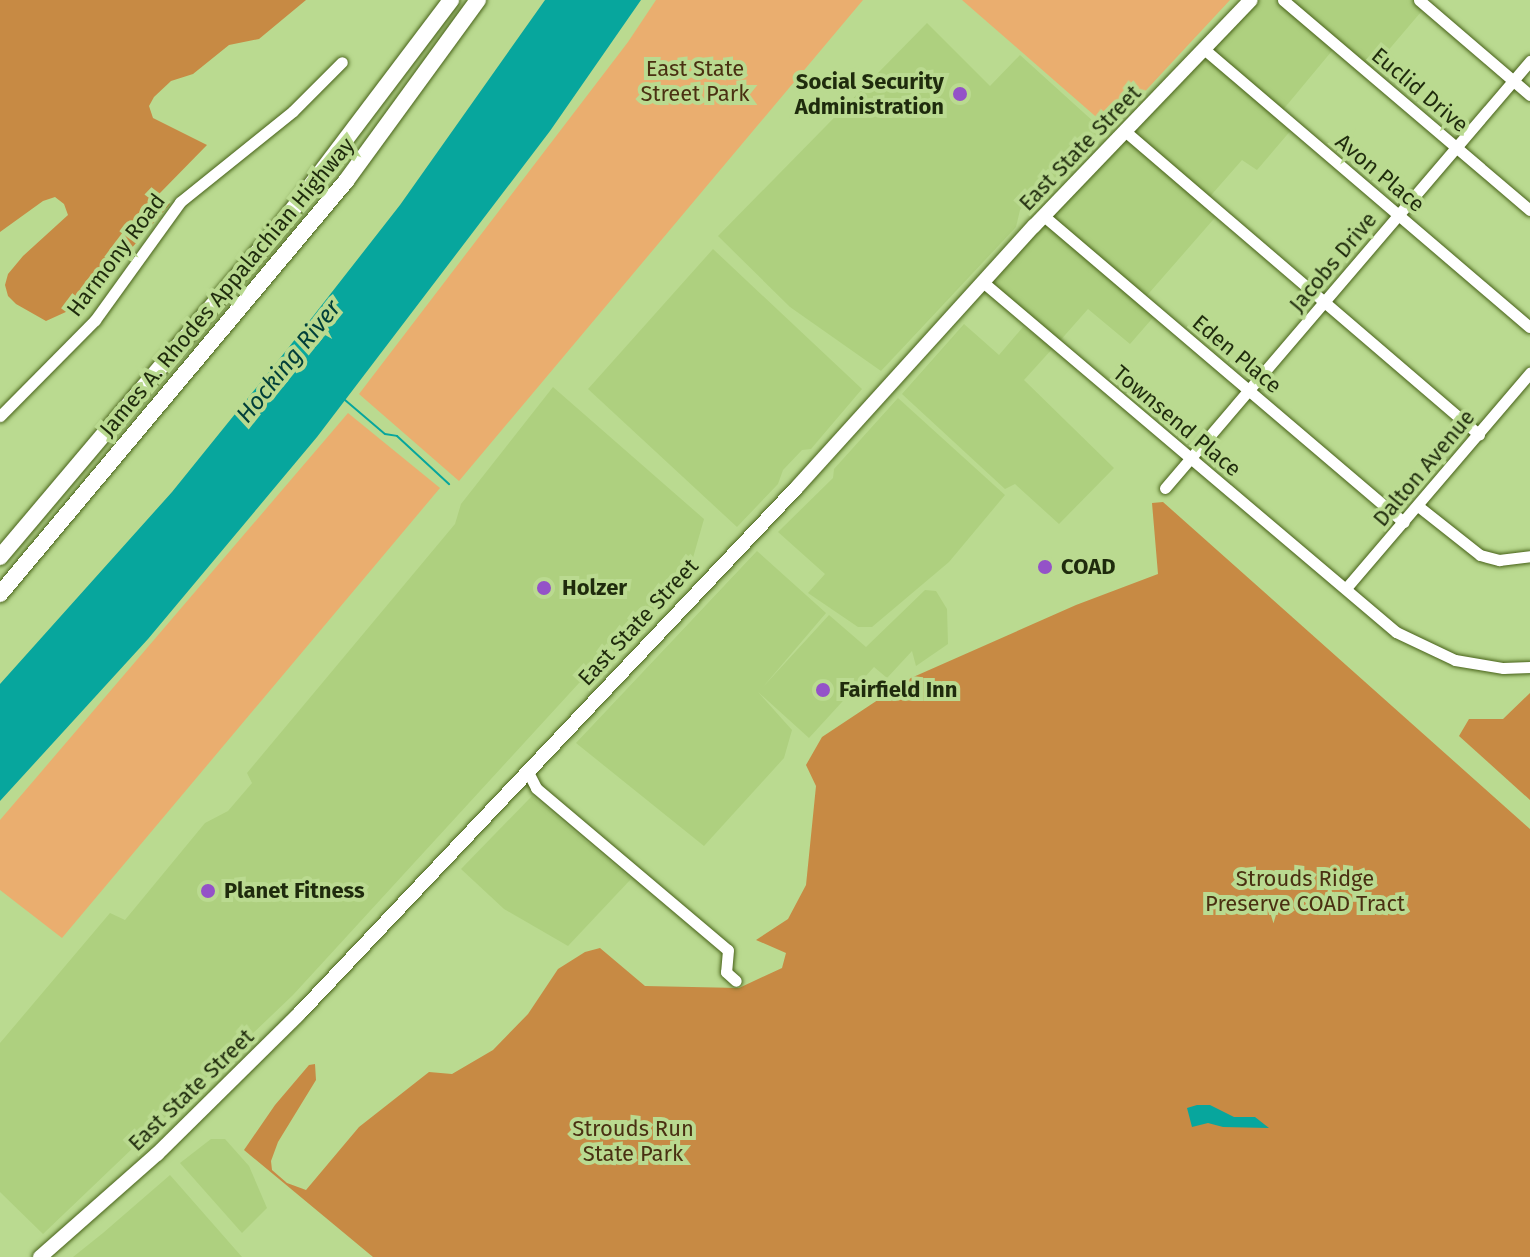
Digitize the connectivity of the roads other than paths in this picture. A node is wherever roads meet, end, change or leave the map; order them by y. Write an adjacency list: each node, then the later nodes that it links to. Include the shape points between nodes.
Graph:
1 (451, 0): 28 (highway, James A. Rhodes Appalachian Highway, via 284,221)
2 (478, 0): 30 (highway, James A. Rhodes Appalachian Highway, via 346,181)
3 (1251, 0): 6 (main road, East State Street)
4 (1283, 0): 12 (street, Euclid Drive)
5 (1419, 0): 9 (street)
6 (1204, 49): 11 (main road, East State Street); 14 (street, Avon Place)
7 (1530, 61): 9 (street, Jacobs Drive)
8 (342, 62): 21 (street, Harmony Road, via 303,103 180,202 95,320)
9 (1513, 80): 10 (street); 12 (street, Jacobs Drive)
10 (1530, 95)
11 (1126, 132): 15 (main road, East State Street); 17 (street)
12 (1456, 147): 13 (street, Euclid Drive); 14 (street, Jacobs Drive)
13 (1530, 210)
14 (1398, 216): 17 (street, Jacobs Drive); 18 (street, Avon Place)
15 (1045, 217): 16 (main road, East State Street); 20 (street, Eden Place)
16 (984, 283): 23 (street, Townsend Place); 32 (main road, East State Street)
17 (1324, 303): 20 (street, Jacobs Drive); 22 (street)
18 (1530, 327)
19 (1530, 373): 22 (street, Dalton Avenue)
20 (1250, 391): 23 (street, Jacobs Drive); 26 (street, Eden Place)
21 (0, 416)
22 (1479, 435): 25 (street, Dalton Avenue)
23 (1192, 459): 24 (street, Jacobs Drive); 29 (street, Townsend Place)
24 (1165, 488)
25 (1418, 506): 26 (street, Dalton Avenue); 27 (street, via 1480,555 1499,560)
26 (1404, 522): 29 (street, Dalton Avenue)
27 (1530, 556)
28 (0, 557)
29 (1347, 587): 31 (street, Townsend Place, via 1396,632 1431,651 1487,666)
30 (0, 594)
31 (1530, 667)
32 (528, 772): 33 (street, via 536,788 728,950 726,972); 34 (main road, East State Street, via 241,1073)
33 (736, 981)
34 (40, 1257)

